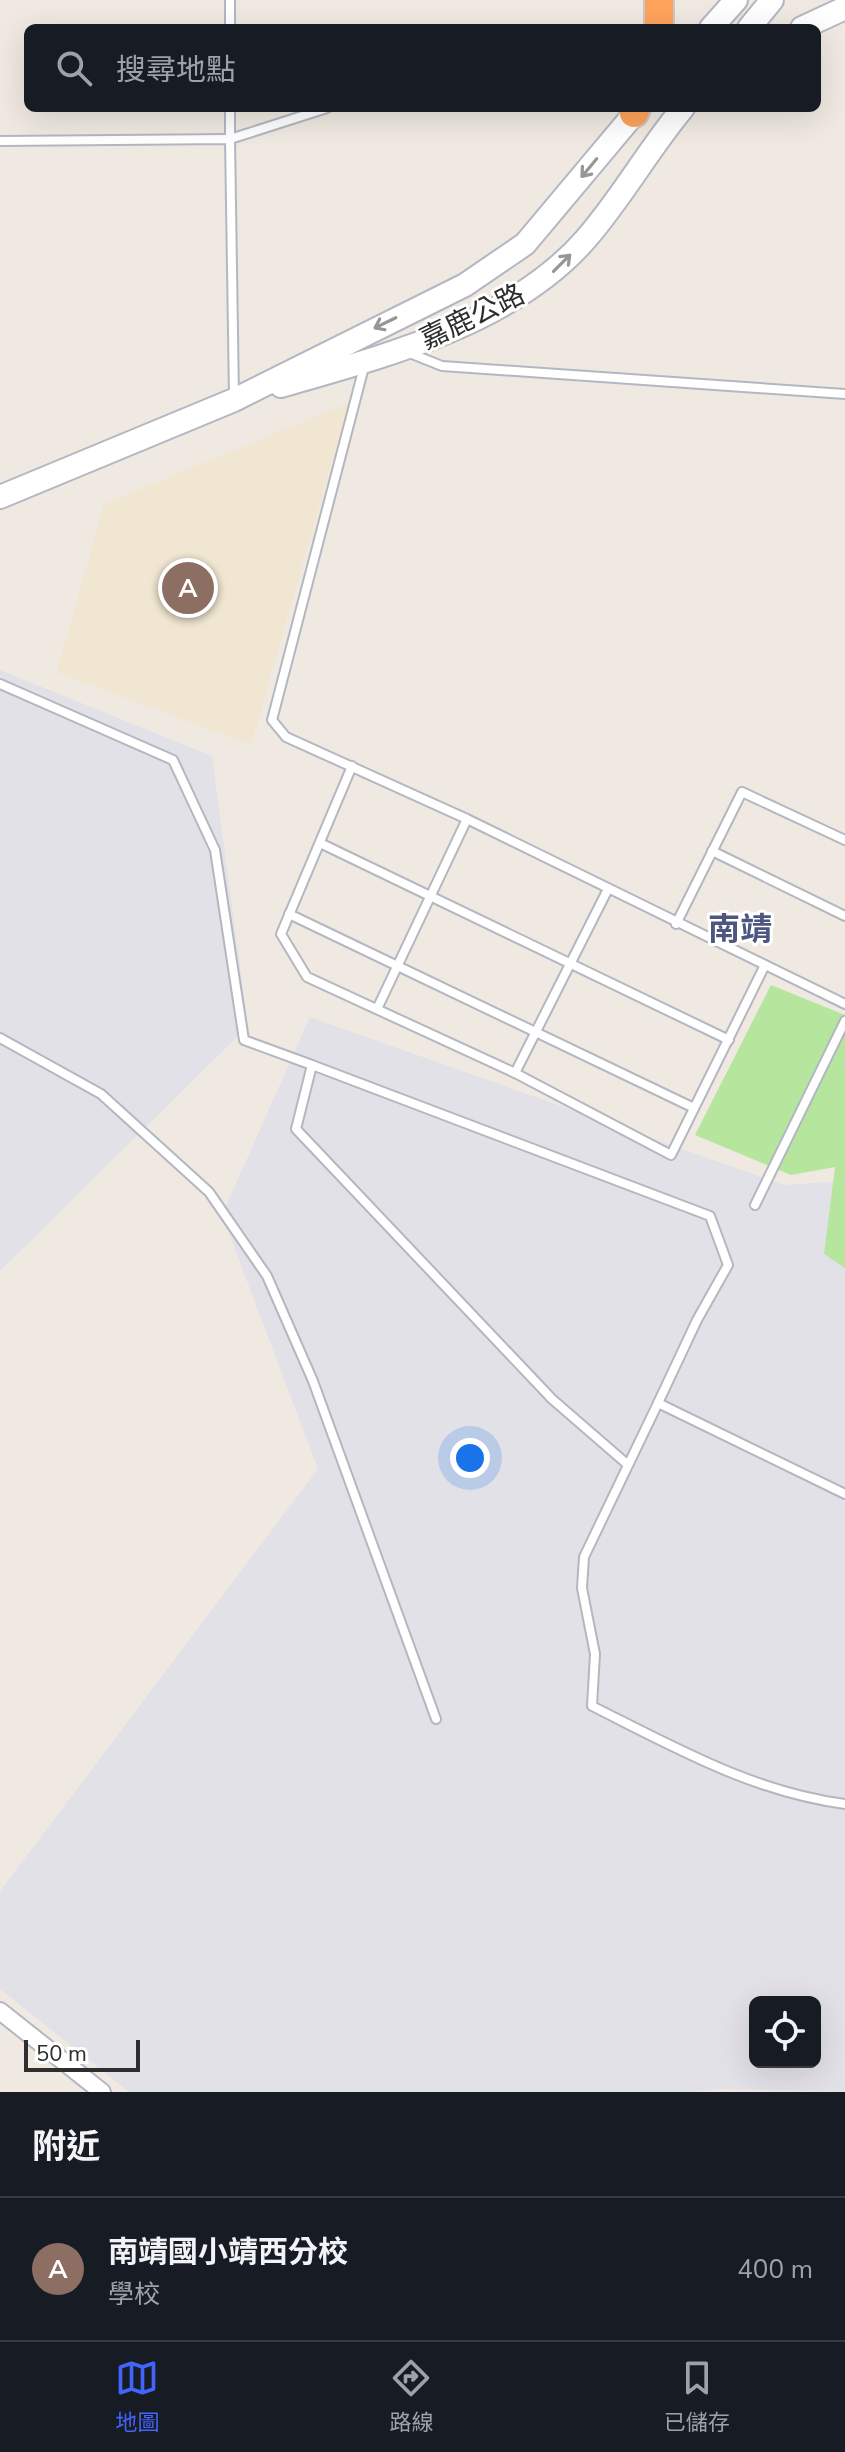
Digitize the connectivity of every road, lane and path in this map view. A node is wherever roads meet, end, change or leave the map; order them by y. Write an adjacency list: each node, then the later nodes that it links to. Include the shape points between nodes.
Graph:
1 (230, 0): 6 (lane)
2 (659, 0): 7 (highway)
3 (736, 0): 8 (main road)
4 (772, 0): 9 (main road)
5 (845, 8): 10 (main road)
6 (230, 24)
7 (659, 24)
8 (715, 24)
9 (752, 24)
10 (811, 24)
11 (230, 112): 15 (lane)
12 (314, 112): 15 (lane)
13 (634, 112): 20 (main road, 嘉鹿公路, one-way to 20, via 525,244 504,261)
14 (681, 112): 17 (main road, 嘉鹿公路, one-way to 14, via 516,298 551,274 585,240)
15 (230, 139): 16 (lane); 20 (lane)
16 (0, 141)
17 (403, 350): 18 (main road, 嘉鹿公路); 19 (lane, via 442,366)
18 (365, 362): 20 (main road, 嘉鹿公路); 23 (lane, via 272,720 286,737)
19 (845, 394)
20 (234, 400): 21 (main road, 嘉鹿公路)
21 (0, 497)
22 (0, 684): 42 (lane, via 173,760 215,850 244,1040)
23 (352, 766): 24 (lane); 26 (lane)
24 (467, 819): 28 (lane); 29 (lane)
25 (845, 840): 27 (lane, via 742,792)
26 (320, 843): 29 (lane); 30 (lane)
27 (712, 851): 31 (lane); 32 (lane)
28 (608, 889): 32 (lane); 33 (lane)
29 (432, 896): 33 (lane); 35 (lane)
30 (289, 914): 35 (lane); 37 (lane, via 281,934 307,977)
31 (845, 916)
32 (676, 924): 34 (lane)
33 (571, 964): 39 (lane); 41 (lane)
34 (765, 965): 36 (lane); 41 (lane)
35 (397, 968): 37 (lane); 39 (lane)
36 (845, 1004)
37 (377, 1009): 43 (lane)
38 (845, 1021): 45 (lane)
39 (536, 1033): 43 (lane); 44 (lane)
40 (0, 1038): 49 (lane, via 112,1104 209,1192 267,1276 313,1381)
41 (729, 1040): 44 (lane)
42 (312, 1065): 46 (lane, via 710,1216 728,1265); 47 (lane, via 296,1129 552,1399)
43 (515, 1073): 44 (lane, via 671,1155)
44 (694, 1108)
45 (755, 1205)
46 (658, 1403): 47 (lane); 48 (lane)
47 (627, 1464): 50 (lane, via 584,1557 581,1575 595,1654 592,1706 725,1773 813,1800)
48 (845, 1494)
49 (436, 1719)
50 (845, 1804)
51 (0, 2011): 52 (street)
52 (102, 2092)

